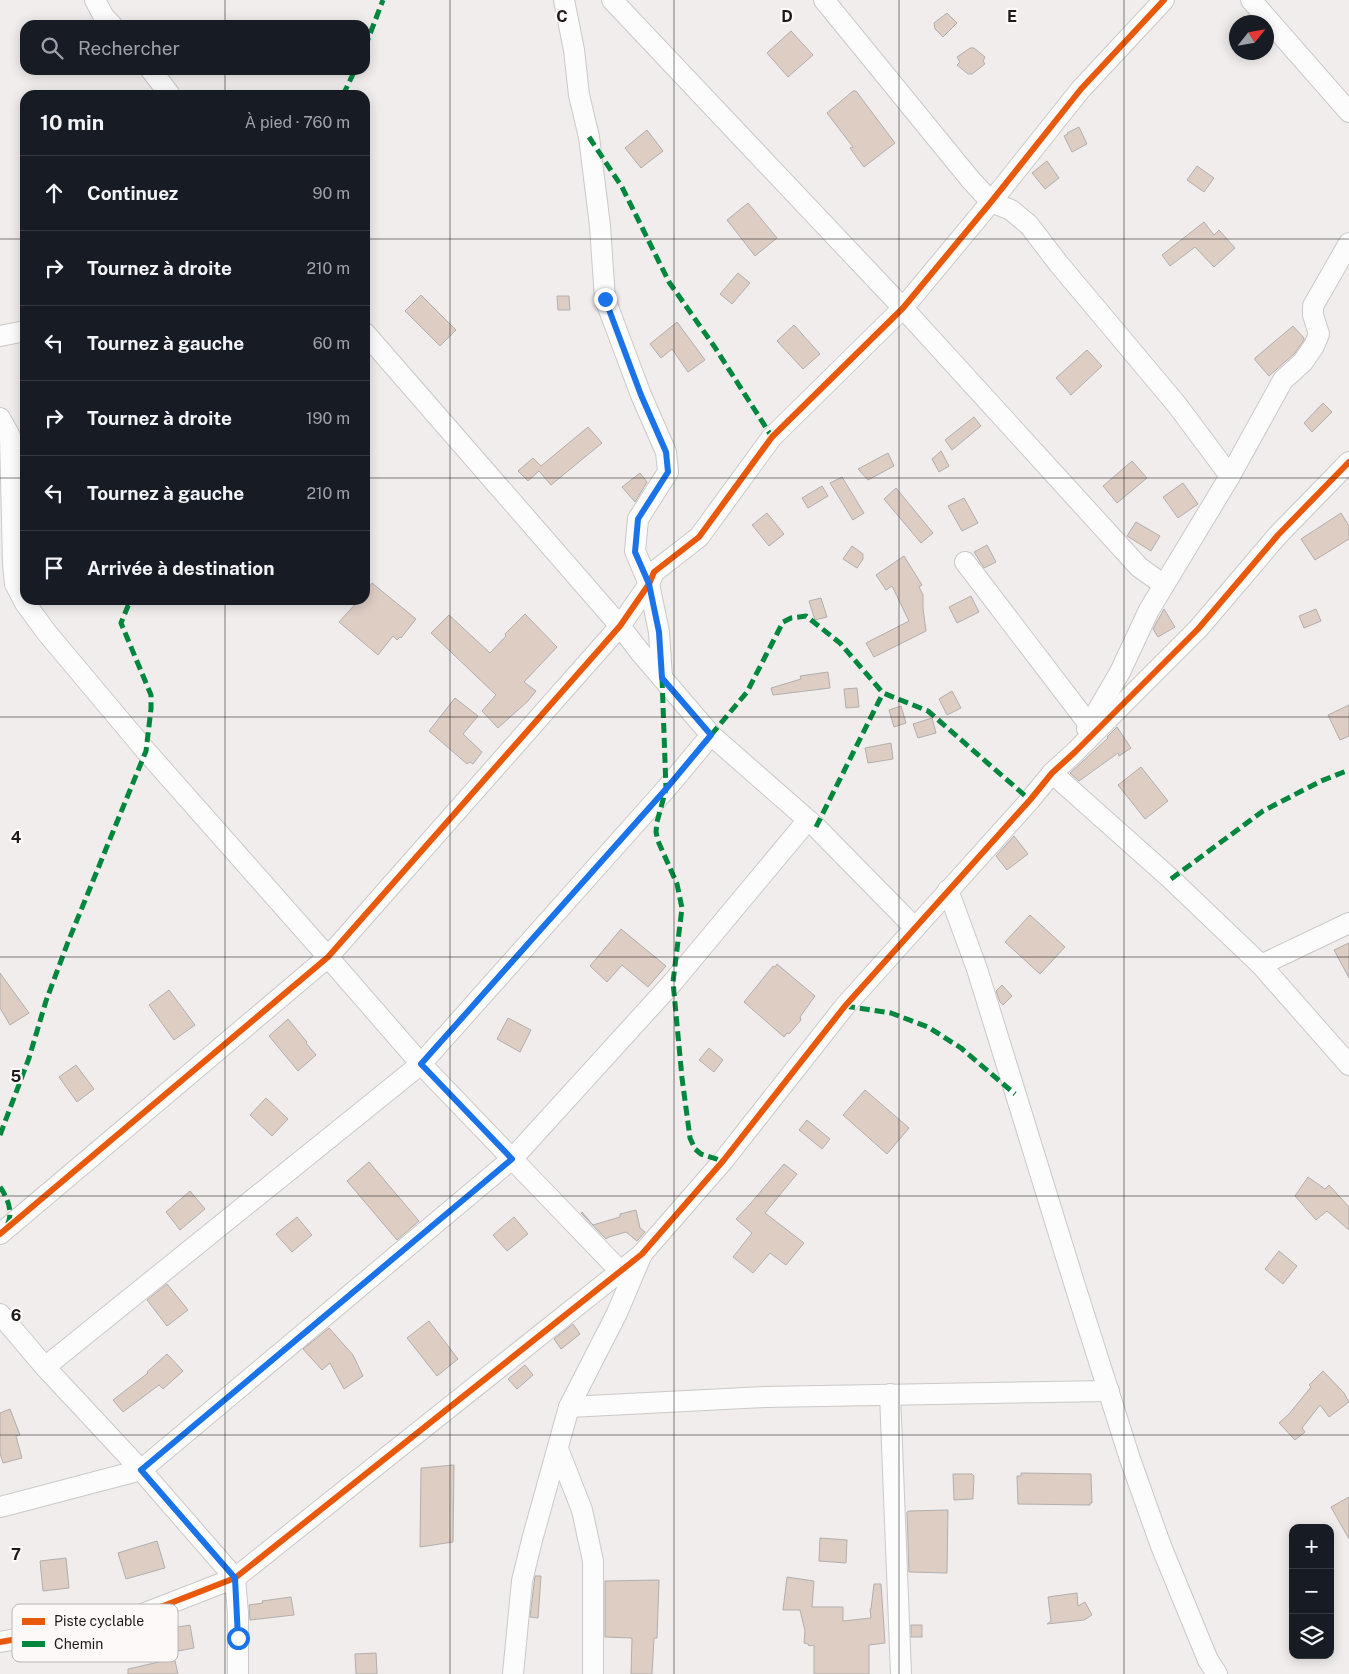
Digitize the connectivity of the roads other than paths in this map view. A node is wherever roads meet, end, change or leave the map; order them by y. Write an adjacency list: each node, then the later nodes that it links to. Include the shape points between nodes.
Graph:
1 (95, 0): 7 (street)
2 (564, 0): 21 (street, via 589,137 605,299 666,452 668,472 638,519 635,552)
3 (612, 0): 13 (street)
4 (824, 0): 11 (street)
5 (1164, 0): 11 (street, via 1081,89)
6 (1251, 0): 10 (street)
7 (107, 20)
8 (155, 75): 9 (street)
9 (166, 90)
10 (1349, 112)
11 (991, 202): 13 (street); 19 (street, via 1011,210 1029,225 1177,405)
12 (1349, 244): 19 (street, via 1314,306 1313,315 1319,334 1314,346 1303,362 1283,380)
13 (903, 308): 21 (street, via 772,437 699,537 654,572); 22 (street, via 1139,567)
14 (20, 332): 15 (street)
15 (0, 336)
16 (370, 339): 25 (street)
17 (0, 418): 23 (street, via 10,436 12,564)
18 (1349, 462): 27 (street, via 1278,535 1198,628)
19 (1230, 476): 22 (street)
20 (964, 562): 27 (street)
21 (649, 584): 25 (street); 26 (street, via 659,632)
22 (1164, 585): 27 (street)
23 (20, 594)
24 (26, 605): 34 (street, via 146,751)
25 (620, 626): 26 (street); 34 (street)
26 (662, 678): 28 (street)
27 (1092, 728): 29 (street)
28 (711, 735): 30 (street); 36 (street)
29 (1052, 773): 31 (street); 35 (street)
30 (808, 821): 33 (street); 38 (street, via 673,982)
31 (948, 890): 33 (street); 44 (street, via 977,969)
32 (1349, 923): 35 (street)
33 (915, 928): 40 (street, via 845,1006 723,1162)
34 (328, 957): 36 (street); 39 (street)
35 (1261, 965): 37 (street)
36 (421, 1064): 38 (street); 43 (street)
37 (1349, 1065)
38 (512, 1159): 41 (street); 48 (street)
39 (0, 1234)
40 (642, 1254): 41 (street); 46 (street, via 617,1313)
41 (620, 1271): 50 (street)
42 (0, 1314): 43 (street)
43 (45, 1367): 48 (street)
44 (1109, 1391): 45 (street); 56 (street, via 1161,1546 1208,1660)
45 (890, 1394): 46 (street); 55 (street)
46 (569, 1407): 47 (street)
47 (558, 1450): 53 (street, via 522,1581); 54 (street, via 582,1510 593,1561)
48 (141, 1470): 49 (street); 50 (street)
49 (0, 1507)
50 (235, 1578): 51 (street); 52 (street)
51 (168, 1604)
52 (238, 1674)
53 (513, 1674)
54 (593, 1674)
55 (901, 1674)
56 (1217, 1674)

